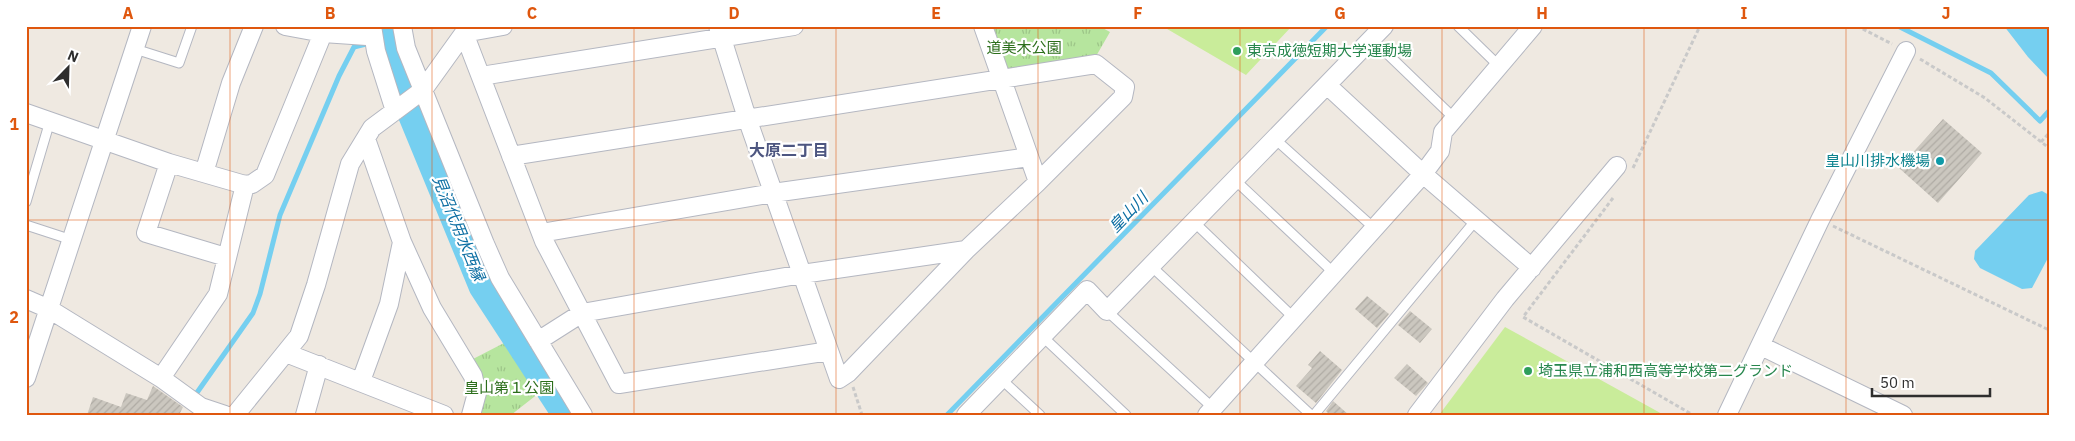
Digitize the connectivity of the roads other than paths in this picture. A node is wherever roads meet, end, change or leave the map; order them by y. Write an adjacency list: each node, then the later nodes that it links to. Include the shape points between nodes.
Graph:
1 (142, 26): 16 (street)
2 (192, 26): 16 (lane, via 179,63)
3 (254, 26): 35 (street, via 231,83)
4 (284, 26): 14 (street)
5 (402, 26): 22 (street, via 406,48)
6 (503, 26): 15 (street)
7 (794, 26): 12 (street)
8 (984, 26): 20 (street)
9 (1458, 26): 18 (lane)
10 (1533, 26): 18 (street)
11 (372, 28): 14 (street, via 367,36); 23 (street)
12 (720, 32): 19 (street); 25 (street)
13 (1378, 32): 21 (street); 26 (lane)
14 (323, 33): 39 (street, via 265,175)
15 (464, 33): 19 (street); 22 (street)
16 (135, 49): 30 (street)
17 (1906, 51): 62 (street, via 1820,220)
18 (1499, 66): 26 (street)
19 (480, 76): 31 (street)
20 (1002, 79): 25 (street); 32 (street); 38 (street, via 1096,64 1125,87 1122,97)
21 (1328, 86): 29 (street); 36 (street)
22 (423, 90): 23 (street); 61 (street, via 500,278)
23 (395, 111): 28 (street, via 372,128)
24 (26, 113): 27 (street)
25 (747, 118): 31 (street); 40 (street)
26 (1455, 119): 36 (street, via 1444,132 1440,151)
27 (50, 121): 30 (street); 41 (lane)
28 (366, 139): 48 (street); 64 (street, via 350,164 299,336)
29 (1275, 139): 37 (street); 45 (lane)
30 (105, 140): 33 (street); 47 (street)
31 (511, 156): 46 (street)
32 (1029, 157): 38 (street); 40 (street)
33 (169, 163): 35 (street); 50 (street, via 146,233)
34 (1625, 168): 52 (street)
35 (204, 173): 39 (street)
36 (1423, 174): 42 (street); 45 (street)
37 (1235, 180): 43 (street); 53 (lane)
38 (1038, 182): 49 (street)
39 (245, 185): 50 (street)
40 (774, 193): 46 (street); 54 (street)
41 (26, 202)
42 (1476, 220): 52 (street); 82 (lane)
43 (1194, 222): 51 (street); 59 (lane)
44 (26, 225): 47 (lane)
45 (1374, 228): 53 (street)
46 (541, 234): 58 (street)
47 (72, 240): 56 (street)
48 (402, 242): 70 (street, via 389,304); 76 (street, via 432,308 474,376 477,392)
49 (966, 250): 54 (street); 63 (street, via 839,379)
50 (226, 258): 68 (street, via 218,294)
51 (1151, 266): 57 (street); 65 (lane)
52 (1532, 268): 83 (street)
53 (1334, 273): 59 (street)
54 (802, 274): 58 (street); 63 (street)
55 (26, 299): 56 (street)
56 (49, 309): 67 (street); 68 (street)
57 (1107, 311): 60 (street, via 1087,290); 71 (lane)
58 (582, 313): 61 (street); 63 (street, via 619,384)
59 (1294, 318): 65 (street)
60 (1042, 336): 69 (street); 80 (lane)
61 (538, 341): 77 (street)
62 (1761, 346): 84 (street); 85 (street)
63 (829, 351)
64 (286, 353): 66 (street); 73 (street)
65 (1254, 362): 71 (street); 81 (lane)
66 (319, 365): 70 (street); 74 (street)
67 (26, 378)
68 (161, 378): 72 (street, via 201,407)
69 (1001, 379): 78 (street); 79 (lane)
70 (361, 381): 75 (street)
71 (1210, 412)
72 (225, 415)
73 (235, 415)
74 (305, 415)
75 (444, 415)
76 (470, 415)
77 (583, 415)
78 (966, 415)
79 (1040, 415)
80 (1126, 415)
81 (1310, 415)
82 (1314, 415)
83 (1417, 415)
84 (1727, 415)
85 (1903, 415)

